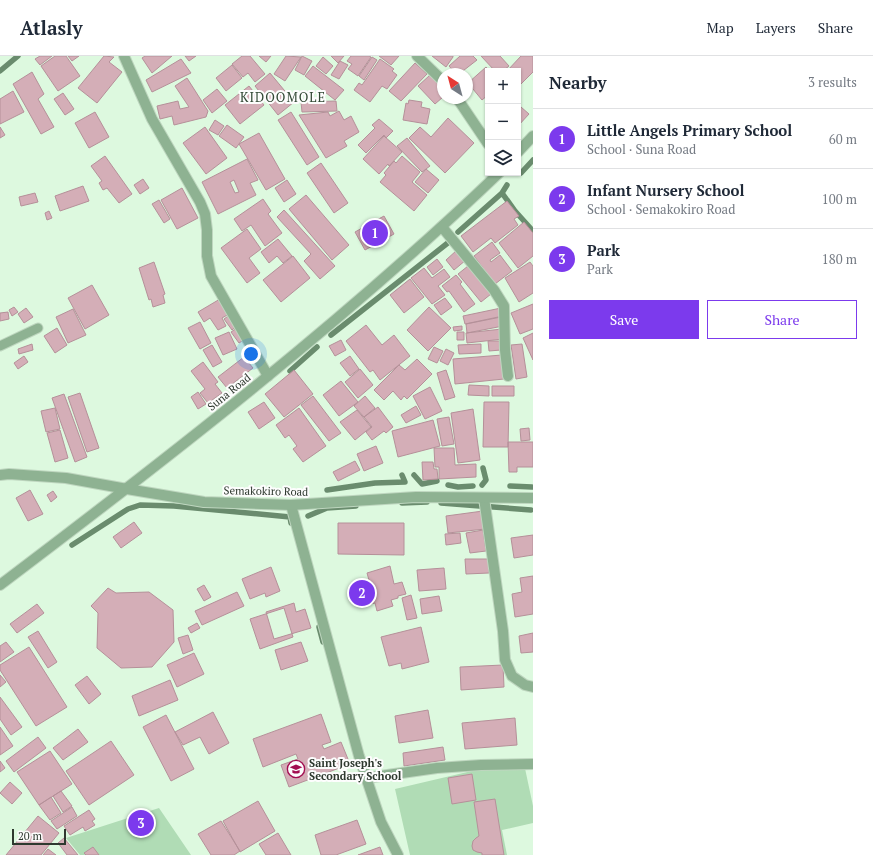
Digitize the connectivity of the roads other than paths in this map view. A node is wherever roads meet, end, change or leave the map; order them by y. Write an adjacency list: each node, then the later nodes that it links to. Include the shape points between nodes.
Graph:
1 (124, 56): 12 (street, via 152,120 205,214 207,256 211,276)
2 (417, 56): 3 (street)
3 (437, 75)
4 (461, 104): 6 (street)
5 (533, 136): 7 (street)
6 (485, 140)
7 (521, 149)
8 (496, 176): 9 (street, Suna Road)
9 (442, 227): 12 (street, Suna Road); 13 (street, via 494,290 504,306)
10 (38, 328): 11 (lane)
11 (0, 346)
12 (268, 376): 15 (street, Suna Road)
13 (508, 376)
14 (0, 476): 15 (street, Semakokiro Road, via 9,474 66,478)
15 (127, 489): 18 (street, Semakokiro Road, via 204,502); 19 (street, Suna Road)
16 (484, 498): 17 (street, Semakokiro Road); 18 (street, Semakokiro Road, via 416,497); 20 (street, via 505,660 512,676)
17 (533, 498)
18 (291, 505): 22 (street)
19 (0, 585)
20 (533, 687)
21 (533, 764): 22 (street, via 437,768)
22 (366, 778): 23 (street, via 381,822)
23 (398, 855)

